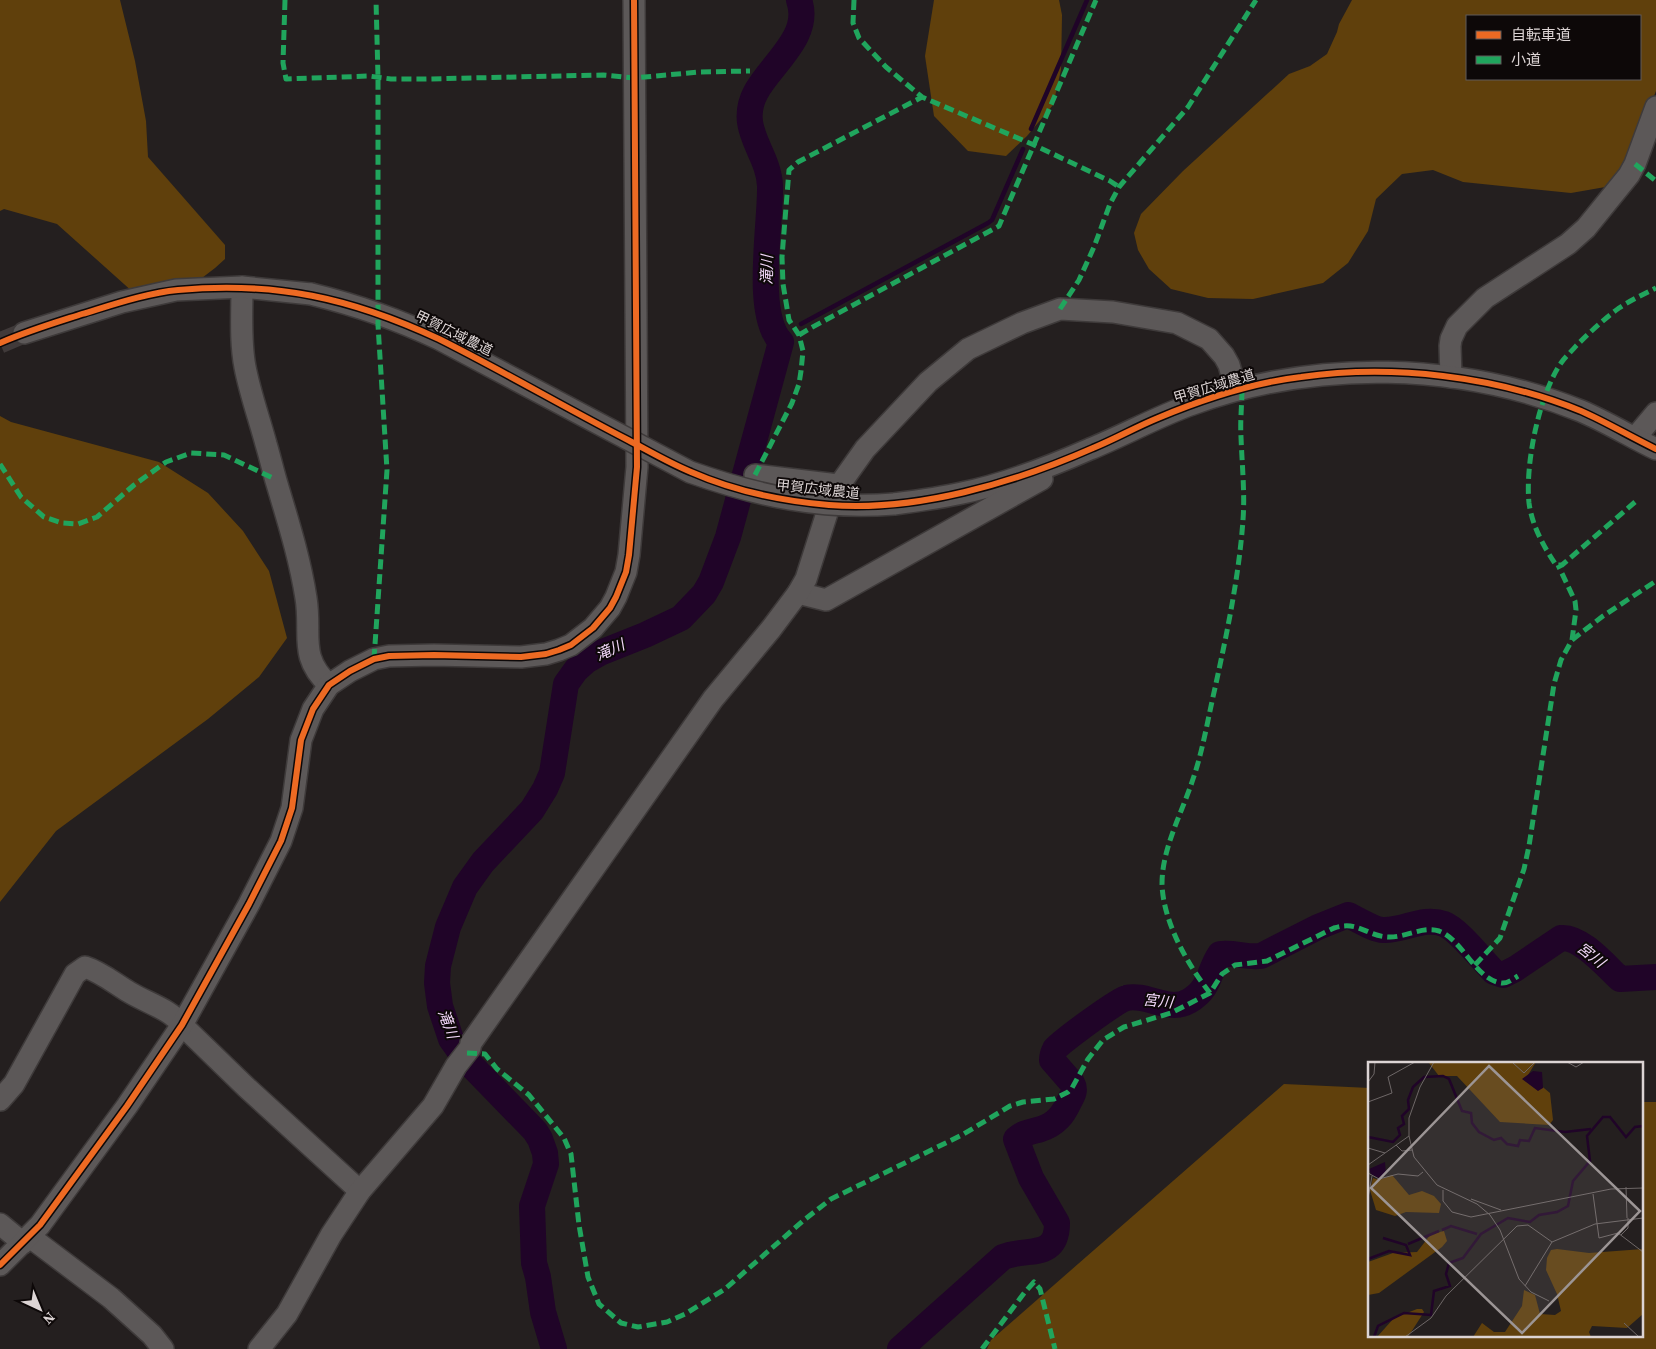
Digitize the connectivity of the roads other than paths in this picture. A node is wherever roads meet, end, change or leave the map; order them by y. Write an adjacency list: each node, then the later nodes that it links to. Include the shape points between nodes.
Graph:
1 (634, 0): 14 (street, via 637,467 629,554 621,586 610,608 593,628 559,650 522,657 389,656 350,671)
2 (1656, 107): 5 (street, via 1629,175 1586,228 1568,244 1485,298 1457,326 1450,346)
3 (242, 287): 4 (street, 甲賀広域農道, via 176,290 122,302); 9 (street, 甲賀広域農道, bridge, via 311,294 405,323 479,358 604,428 700,476 782,499 868,506 962,493); 14 (street, via 242,338 249,389 301,571 310,659)
4 (24, 333)
5 (1451, 377): 6 (street, 甲賀広域農道, via 1374,371 1300,377); 8 (street, 甲賀広域農道, via 1536,395 1582,412)
6 (1236, 390): 9 (street, 甲賀広域農道, via 1154,419); 12 (street, via 1229,365 1214,344 1177,323 1113,312 1060,309 968,349 928,382 865,450)
7 (1656, 413): 8 (street)
8 (1635, 438): 10 (street, 甲賀広域農道)
9 (1091, 449): 13 (street, via 826,600)
10 (1656, 449)
11 (756, 475): 12 (street)
12 (838, 485): 13 (street, via 806,579)
13 (798, 593): 17 (street, via 713,699 477,1035 433,1106)
14 (329, 685): 15 (street, via 313,709 301,740 292,808 281,841)
15 (182, 1025): 16 (street, via 176,1017 84,967 75,974 14,1084); 17 (street); 19 (street)
16 (0, 1100)
17 (360, 1191): 22 (street, via 287,1314)
18 (0, 1224): 19 (street)
19 (27, 1240): 20 (street); 21 (street, via 111,1298)
20 (0, 1265)
21 (163, 1349)
22 (259, 1349)

